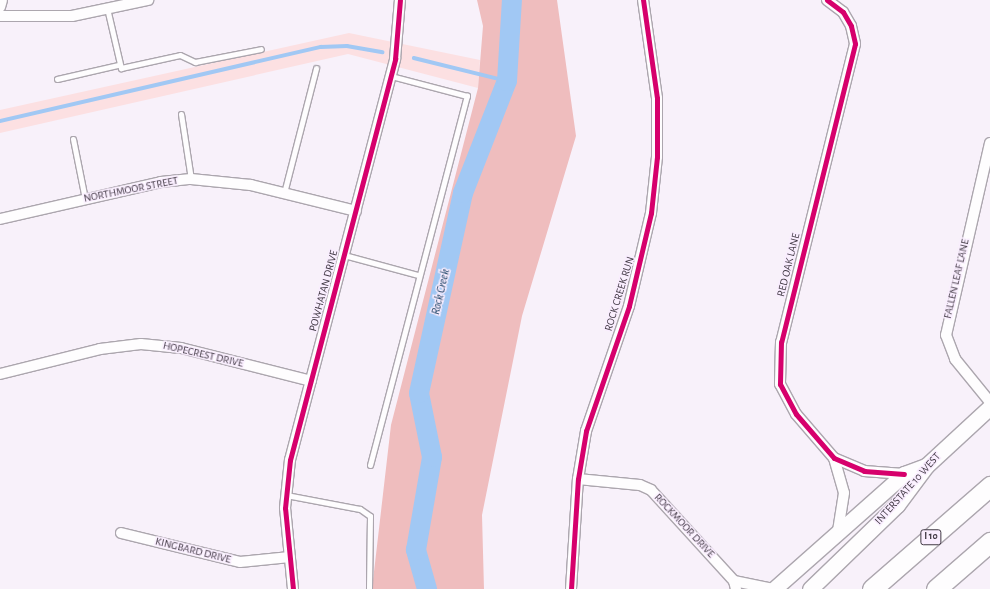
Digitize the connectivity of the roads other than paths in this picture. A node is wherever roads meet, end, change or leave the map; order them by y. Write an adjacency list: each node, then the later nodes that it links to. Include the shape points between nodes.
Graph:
1 (2, 0): 6 (street)
2 (148, 0): 7 (street)
3 (400, 0): 12 (street, POWHATAN DRIVE, via 399,36)
4 (643, 0): 32 (street, ROCK CREEK RUN, via 657,98 657,158 651,213 629,306 586,430)
5 (827, 0): 28 (street, RED OAK LANE, via 843,12 852,26 855,44 778,357 785,398)
6 (0, 7)
7 (108, 8): 8 (street, via 72,16); 10 (lane)
8 (0, 16)
9 (261, 49): 10 (lane, via 195,62 180,55 121,68)
10 (118, 65): 13 (lane)
11 (316, 68): 18 (lane)
12 (391, 76): 20 (street, POWHATAN DRIVE); 23 (lane, via 466,96)
13 (57, 79)
14 (181, 114): 17 (lane)
15 (74, 139): 19 (lane)
16 (990, 143): 26 (street, FALLEN LEAF LANE, via 946,335 955,359)
17 (191, 179): 18 (street, NORTHMOOR STREET, via 225,180); 19 (street, NORTHMOOR STREET)
18 (284, 193): 20 (street, NORTHMOOR STREET)
19 (85, 199): 21 (street, NORTHMOOR STREET)
20 (356, 211): 22 (street, POWHATAN DRIVE)
21 (0, 219)
22 (344, 255): 23 (lane); 25 (street, POWHATAN DRIVE)
23 (418, 275): 29 (lane)
24 (0, 374): 25 (street, HOPECREST DRIVE, via 100,349 141,344 181,348)
25 (311, 381): 34 (street, POWHATAN DRIVE, via 290,460)
26 (990, 402)
27 (990, 407): 30 (main road, INTERSTATE 10 WEST)
28 (834, 458): 31 (street, RED OAK LANE, via 864,471); 36 (street, RED OAK LANE, via 844,493 844,511)
29 (370, 465)
30 (926, 466): 31 (main road); 44 (main road, INTERSTATE 10 WEST, via 897,504)
31 (904, 474): 36 (main road)
32 (578, 478): 39 (street, ROCKMOOR DRIVE, via 640,485 651,490); 42 (street, ROCK CREEK RUN)
33 (990, 486): 45 (highway, I 10)
34 (286, 495): 38 (street, POWHATAN DRIVE); 41 (lane, via 360,509 370,516)
35 (121, 533): 38 (street, KINGBARD DRIVE, via 240,562)
36 (838, 533): 43 (main road)
37 (990, 542): 46 (highway)
38 (290, 558): 40 (street, POWHATAN DRIVE)
39 (735, 585): 43 (street, ROCKMOOR DRIVE)
40 (293, 589)
41 (369, 589)
42 (571, 589)
43 (774, 589)
44 (810, 589)
45 (872, 589)
46 (936, 589)

